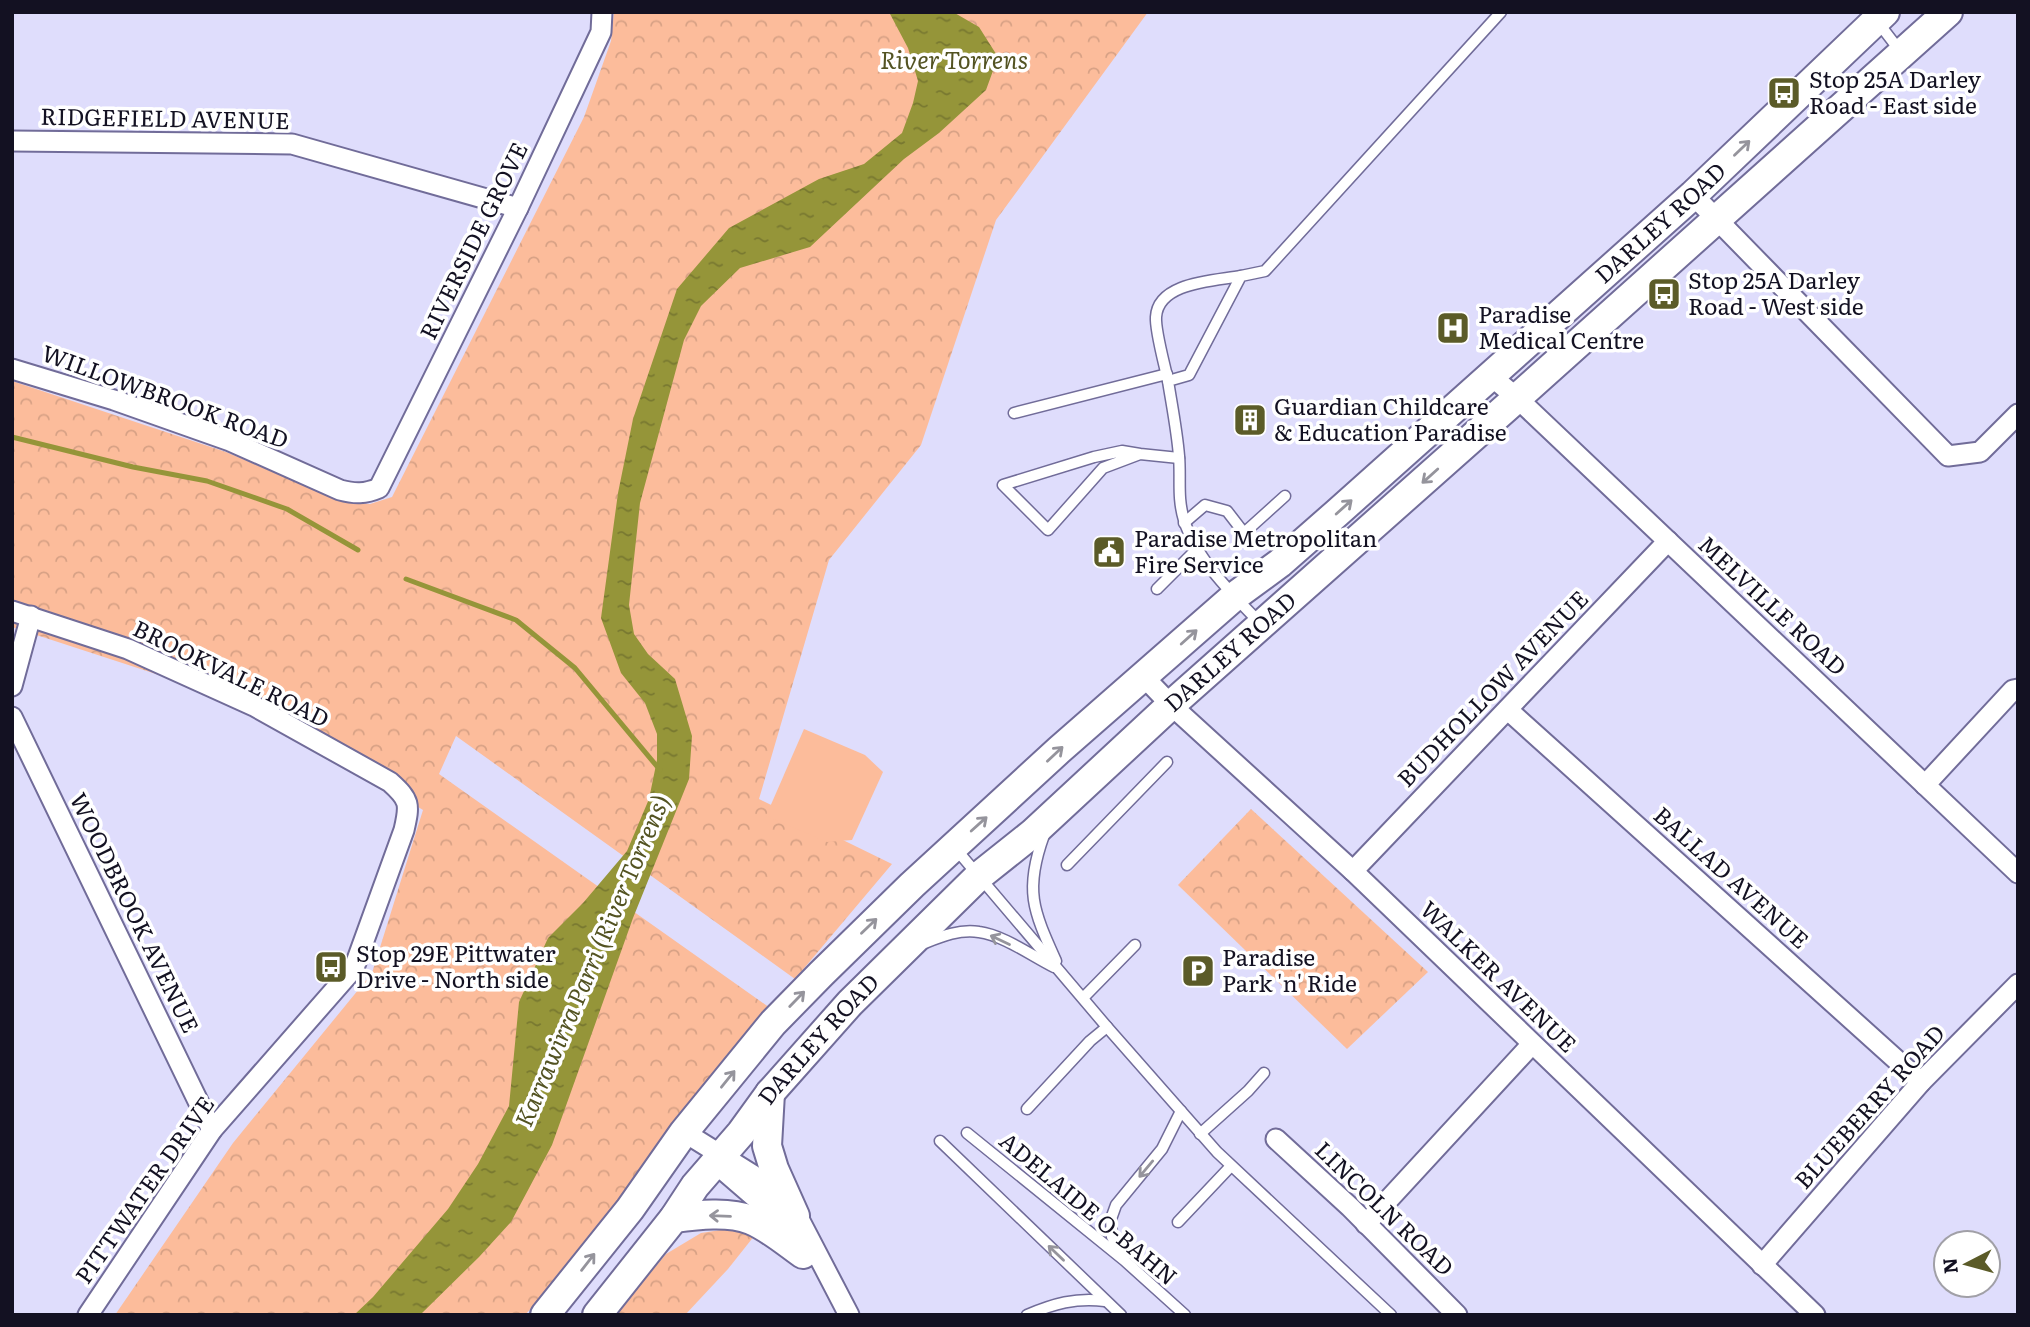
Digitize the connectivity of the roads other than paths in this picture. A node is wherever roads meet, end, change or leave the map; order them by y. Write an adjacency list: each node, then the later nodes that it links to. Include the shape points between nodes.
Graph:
1 (602, 12): 8 (street, RIVERSIDE GROVE, via 601,32)
2 (1502, 12): 10 (lane, via 1265,271)
3 (1948, 12): 5 (main road, DARLEY ROAD)
4 (1877, 14): 5 (lane); 7 (main road, DARLEY ROAD, one-way to 4)
5 (1902, 54): 9 (main road, DARLEY ROAD)
6 (12, 141): 8 (street, RIDGEFIELD AVENUE, via 292,144)
7 (1693, 195): 9 (street); 12 (main road, DARLEY ROAD)
8 (518, 208): 19 (street, RIVERSIDE GROVE)
9 (1716, 220): 14 (main road, DARLEY ROAD); 16 (street, via 1948,456 1980,452)
10 (1241, 276): 13 (lane, via 1189,376); 13 (lane, via 1182,287 1160,301 1156,318)
11 (12, 369): 19 (street, WILLOWBROOK ROAD, via 230,441 340,490 361,494)
12 (1491, 376): 14 (street, MELVILLE ROAD); 25 (main road, DARLEY ROAD, one-way to 12, via 1280,563)
13 (1167, 378): 15 (lane); 18 (lane)
14 (1517, 398): 22 (street, MELVILLE ROAD); 27 (main road, DARLEY ROAD, one-way to 27)
15 (1014, 412)
16 (2018, 414)
17 (1140, 454): 17 (lane, via 1102,468 1048,530 1003,485 1094,457 1122,451); 18 (lane)
18 (1179, 457): 21 (lane, via 1178,499)
19 (380, 488)
20 (1285, 496): 21 (lane, via 1244,533 1227,511 1205,505)
21 (1184, 523): 23 (lane)
22 (1668, 541): 32 (street, BUDHOLLOW AVENUE); 35 (street, MELVILLE ROAD)
23 (1197, 549): 24 (lane); 25 (lane)
24 (1157, 589)
25 (1235, 596): 27 (lane); 28 (main road, DARLEY ROAD, one-way to 25)
26 (21, 614): 29 (street); 36 (street, BROOKVALE ROAD, via 128,649 254,706 390,782 404,794)
27 (1262, 626): 31 (main road, DARLEY ROAD)
28 (1144, 677): 31 (street, WALKER AVENUE); 38 (main road, DARLEY ROAD, one-way to 28)
29 (12, 686)
30 (2018, 689): 35 (street)
31 (1171, 705): 37 (main road, DARLEY ROAD); 40 (street, WALKER AVENUE)
32 (1508, 710): 40 (street, BUDHOLLOW AVENUE); 51 (street, BALLAD AVENUE)
33 (12, 717): 55 (street, WOODBROOK AVENUE)
34 (1167, 762): 39 (lane)
35 (1925, 785): 41 (street, MELVILLE ROAD)
36 (408, 810): 55 (street, PITTWATER DRIVE, via 354,968)
37 (1051, 817): 42 (main road, DARLEY ROAD); 45 (lane, via 1032,890 1037,920)
38 (954, 847): 42 (lane); 56 (main road, DARLEY ROAD, one-way to 38, via 773,1023)
39 (1067, 865)
40 (1353, 871): 49 (street, WALKER AVENUE)
41 (2018, 873)
42 (979, 876): 44 (main road, DARLEY ROAD); 45 (lane)
43 (1135, 945): 47 (lane)
44 (902, 951): 45 (lane, one-way to 44, via 978,931 951,934); 52 (main road, DARLEY ROAD)
45 (1060, 971): 47 (lane)
46 (2018, 984): 51 (street, BLUEBERRY ROAD)
47 (1083, 998): 48 (lane)
48 (1107, 1027): 53 (lane); 54 (lane)
49 (1532, 1044): 66 (street); 69 (street, WALKER AVENUE)
50 (1264, 1073): 58 (lane)
51 (1922, 1082): 69 (street, BLUEBERRY ROAD)
52 (770, 1093): 61 (main road, DARLEY ROAD); 63 (main road, via 767,1146)
53 (1027, 1109)
54 (1181, 1111): 58 (lane); 68 (lane, one-way to 68, via 1162,1149 1115,1205 1112,1237)
55 (212, 1130): 72 (street, PITTWATER DRIVE)
56 (684, 1132): 61 (street); 73 (main road, DARLEY ROAD, one-way to 56, via 630,1209)
57 (967, 1133): 68 (lane, ADELAIDE O-BAHN)
58 (1200, 1134): 62 (lane)
59 (1276, 1139): 66 (street, LINCOLN ROAD)
60 (940, 1141): 70 (lane, ADELAIDE O-BAHN, one-way to 60)
61 (719, 1158): 63 (street, via 768,1187); 64 (main road, DARLEY ROAD); 67 (street)
62 (1231, 1166): 65 (lane); 78 (lane)
63 (795, 1216): 71 (street)
64 (674, 1218): 67 (main road, one-way to 64, via 751,1220 708,1215); 74 (main road, DARLEY ROAD)
65 (1178, 1222)
66 (1366, 1224): 79 (street, LINCOLN ROAD)
67 (803, 1254): 71 (street)
68 (1124, 1260): 77 (lane, ADELAIDE O-BAHN)
69 (1762, 1265): 80 (street, WALKER AVENUE)
70 (1105, 1301): 75 (lane, via 1084,1298); 76 (lane, ADELAIDE O-BAHN)
71 (847, 1311)
72 (88, 1315)
73 (545, 1315)
74 (597, 1315)
75 (1027, 1315)
76 (1121, 1315)
77 (1185, 1315)
78 (1391, 1315)
79 (1457, 1315)
80 (1815, 1315)

